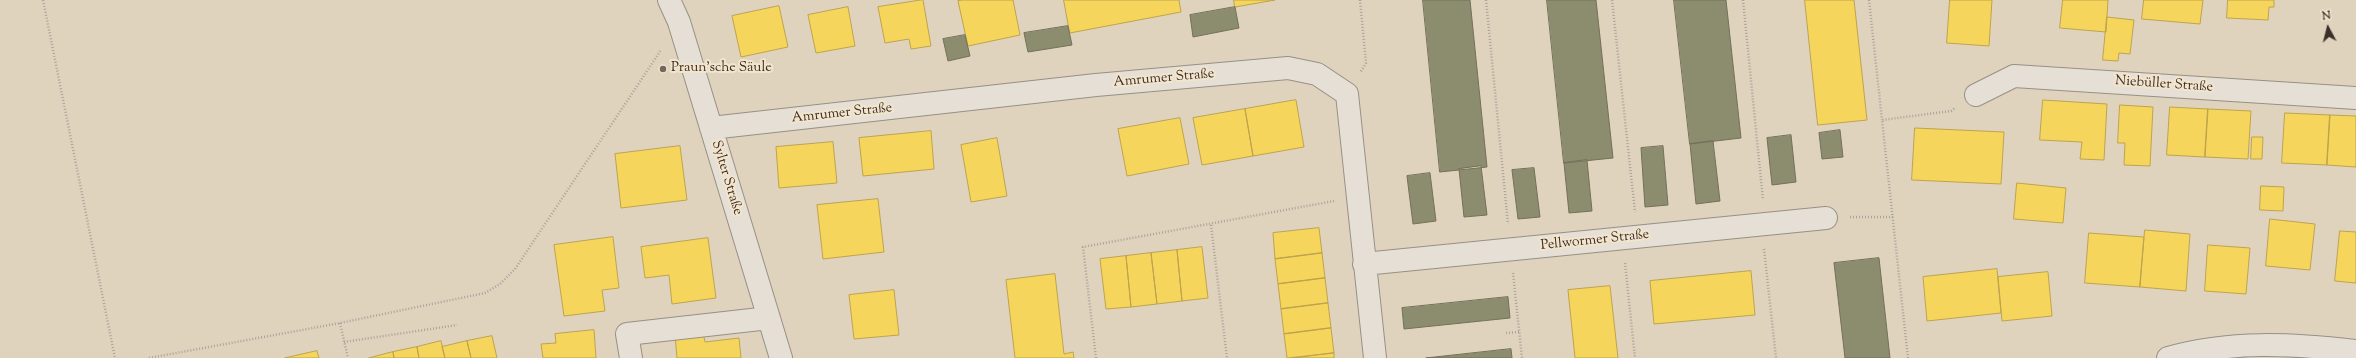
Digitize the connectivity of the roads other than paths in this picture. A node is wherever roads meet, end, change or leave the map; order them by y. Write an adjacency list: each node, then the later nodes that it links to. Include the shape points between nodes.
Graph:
1 (669, 0): 4 (street, Sylter Straße, via 679,22)
2 (1976, 95): 3 (street, Niebüller Straße, via 2014,76)
3 (2356, 98)
4 (711, 128): 6 (street, Amrumer Straße, via 1096,85 1288,68 1317,74 1348,94); 7 (street, Sylter Straße)
5 (1826, 218): 6 (street, Pellwormer Straße)
6 (1364, 264): 11 (street)
7 (769, 318): 9 (street, via 627,334); 10 (street, Sylter Straße)
8 (2356, 352): 12 (street, via 2297,345 2239,345)
9 (631, 358)
10 (781, 358)
11 (1375, 358)
12 (2168, 358)

